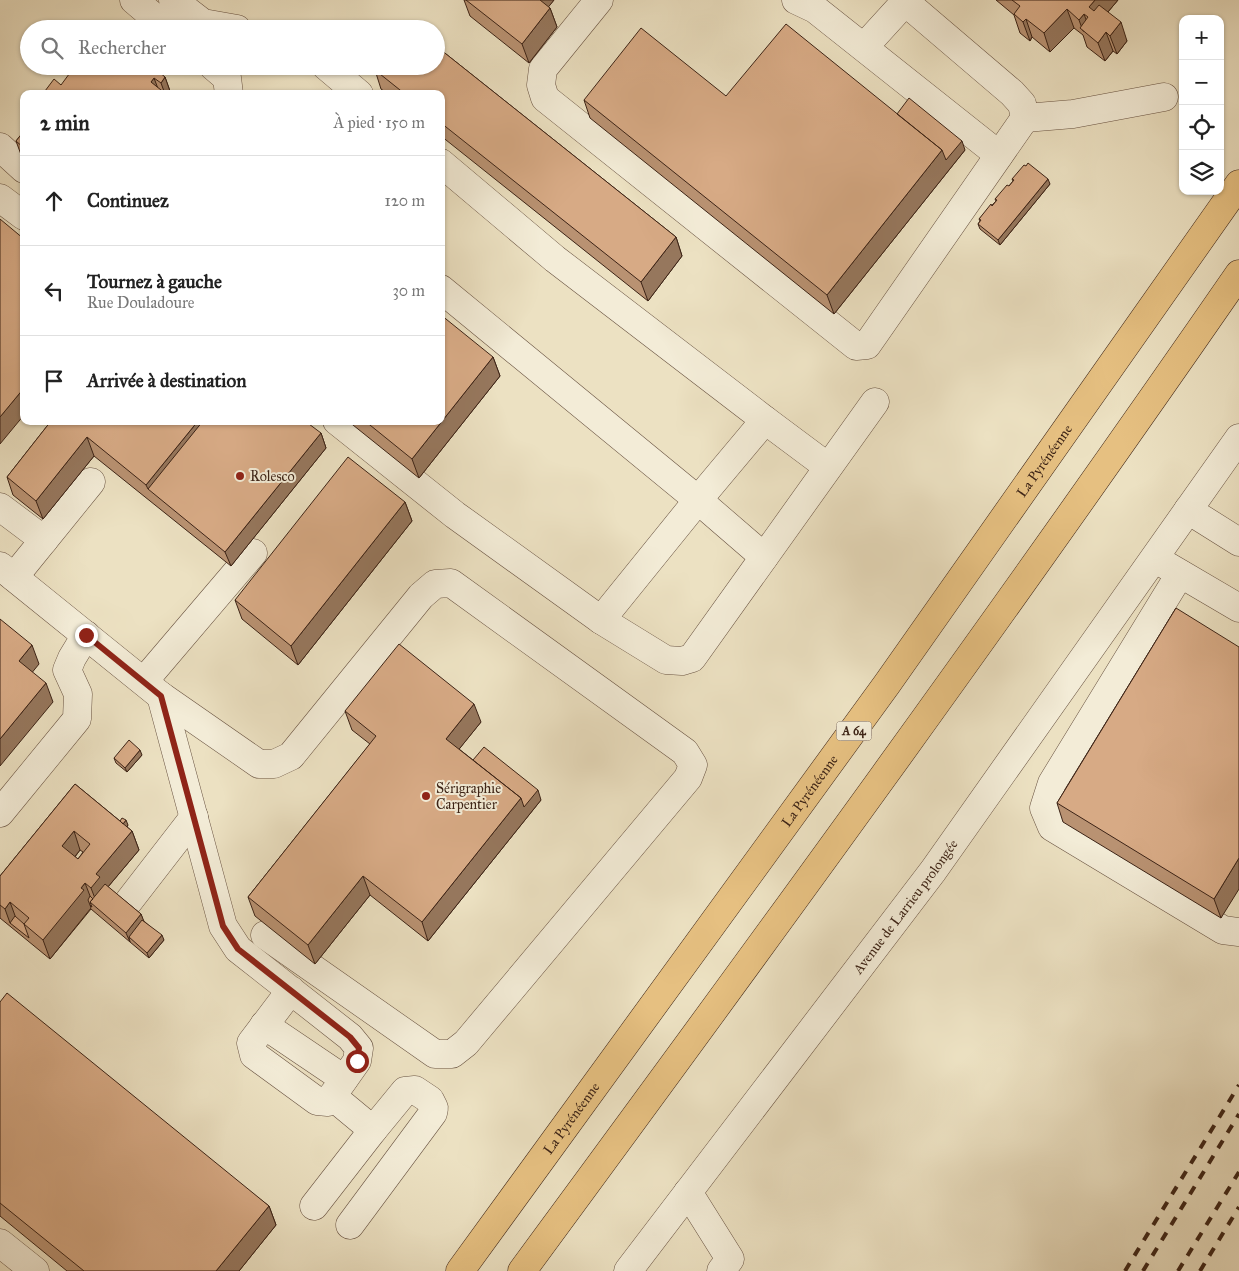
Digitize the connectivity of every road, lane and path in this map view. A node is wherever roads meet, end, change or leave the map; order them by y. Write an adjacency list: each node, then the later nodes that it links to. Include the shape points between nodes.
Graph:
1 (134, 0): 6 (street)
2 (173, 0): 7 (street)
3 (599, 0): 16 (street, via 543,69 541,85 545,98 856,346 867,345 874,336)
4 (796, 0): 8 (street, via 815,9)
5 (904, 1): 8 (street); 14 (street, via 1012,93 1022,104)
6 (157, 20)
7 (198, 20)
8 (864, 47): 16 (street)
9 (224, 75): 11 (street)
10 (337, 75): 12 (street)
11 (228, 90)
12 (354, 90)
13 (1164, 97): 14 (street, via 1073,114)
14 (1025, 118): 16 (street)
15 (0, 147): 17 (street)
16 (999, 155)
17 (20, 165)
18 (445, 166): 25 (street, via 555,259)
19 (1239, 184): 57 (highway, La Pyrénéenne / A 64, via 887,684)
20 (0, 198): 21 (street)
21 (20, 213)
22 (1239, 274): 58 (highway, via 981,643)
23 (445, 292): 30 (street)
24 (875, 402): 28 (street)
25 (765, 420): 28 (street); 30 (street)
26 (342, 425): 41 (street, via 455,515)
27 (1239, 438): 32 (street, Avenue de Larrieu prolongée)
28 (828, 467): 36 (street)
29 (91, 482): 33 (street)
30 (698, 500): 36 (street); 41 (street)
31 (0, 507): 33 (street)
32 (1188, 510): 34 (street); 37 (street, Avenue de Larrieu prolongée)
33 (44, 540): 38 (street)
34 (1239, 542)
35 (253, 553): 43 (street)
36 (764, 557): 41 (street, via 692,658 666,660)
37 (1154, 559): 39 (street); 52 (street, Avenue de Larrieu prolongée, via 933,871)
38 (7, 572): 42 (street)
39 (1180, 574): 40 (street); 47 (street, via 1052,783 1044,808 1052,827 1223,930)
40 (1239, 608)
41 (601, 620)
42 (86, 635): 43 (street); 44 (street, via 67,670 78,694 77,719)
43 (152, 688): 45 (street); 48 (street, via 259,764 274,764 291,756 420,596 435,584 451,583 685,752 693,765 688,778 466,1043 452,1054 435,1054)
44 (0, 812)
45 (194, 817): 46 (street); 49 (street, via 223,926 238,949)
46 (129, 901)
47 (1239, 932)
48 (265, 935)
49 (291, 990): 50 (street, via 350,1037 359,1048 357,1061); 50 (street, via 251,1043 254,1055 316,1102 328,1102)
50 (338, 1087): 51 (street)
51 (373, 1130): 53 (street); 54 (street, via 405,1091 414,1090 430,1100 434,1108)
52 (688, 1192): 59 (street, Avenue de Larrieu prolongée); 60 (street, via 730,1259)
53 (314, 1206)
54 (350, 1225)
55 (0, 1243): 56 (street)
56 (36, 1271)
57 (460, 1271)
58 (522, 1271)
59 (628, 1271)
60 (721, 1271)

